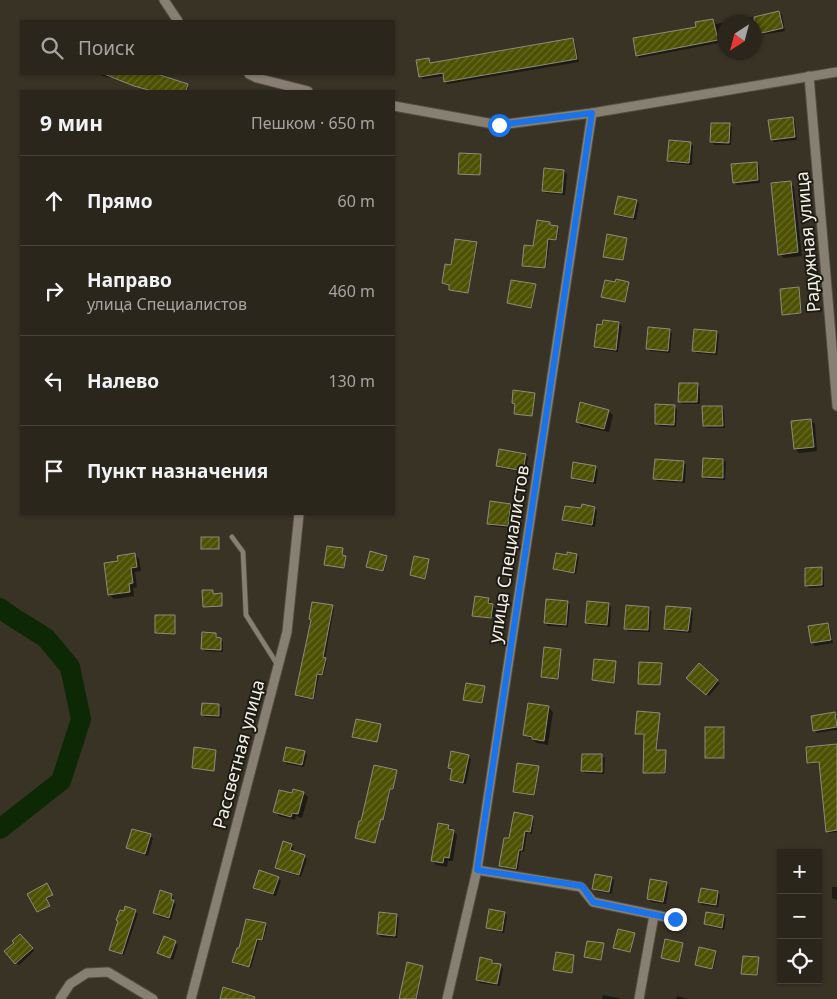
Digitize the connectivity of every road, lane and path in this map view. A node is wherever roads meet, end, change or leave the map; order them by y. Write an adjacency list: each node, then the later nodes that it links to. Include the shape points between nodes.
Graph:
1 (164, 0): 2 (street)
2 (177, 20)
3 (837, 72): 5 (street)
4 (252, 75): 6 (street)
5 (809, 76): 8 (street); 9 (street, Радужная улица)
6 (300, 90)
7 (395, 106): 8 (street, via 499,125)
8 (592, 113): 13 (street, улица Специалистов)
9 (837, 406)
10 (299, 515): 12 (street, Рассветная улица, via 287,632)
11 (232, 537): 12 (lane, via 243,552 246,615)
12 (278, 665): 18 (street, Рассветная улица)
13 (477, 870): 14 (street, via 582,886 593,902); 19 (street, улица Специалистов)
14 (654, 915): 15 (street); 20 (street)
15 (675, 919)
16 (60, 999): 17 (street, via 70,984 88,973 108,972)
17 (153, 999)
18 (191, 999)
19 (447, 999)
20 (639, 999)

